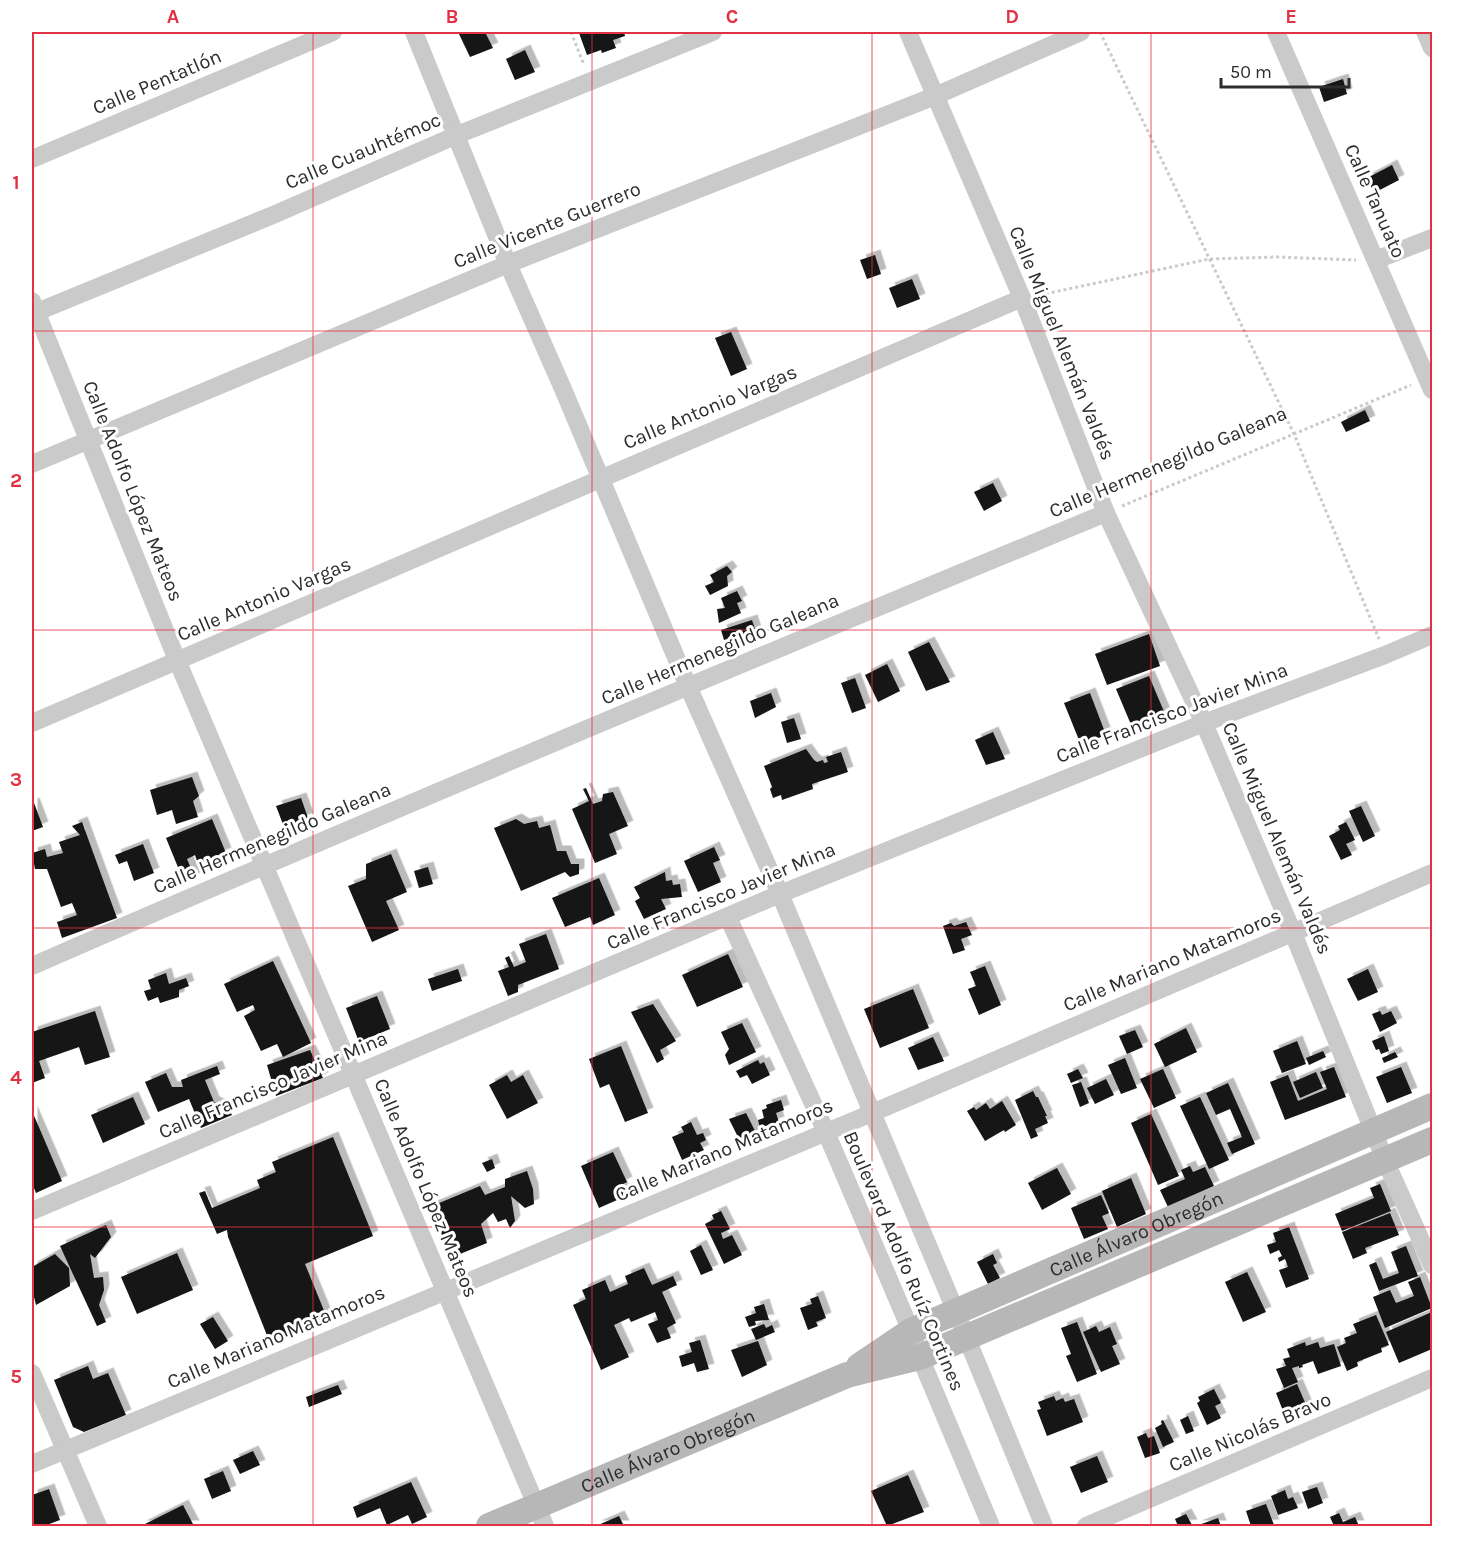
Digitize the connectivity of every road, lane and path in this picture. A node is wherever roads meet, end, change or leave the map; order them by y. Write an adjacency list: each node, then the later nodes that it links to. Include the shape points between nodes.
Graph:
1 (333, 32): 14 (street, Calle Pentatlón)
2 (414, 32): 13 (street, Boulevard Adolfo Ruíz Cortines)
3 (571, 32): 11 (path)
4 (713, 32): 11 (street, Calle Cuauhtémoc)
5 (908, 32): 12 (street, Calle Miguel Alemán Valdés)
6 (1081, 32): 12 (street, Calle Vicente Guerrero)
7 (1100, 32): 16 (path)
8 (1276, 32): 17 (street, Calle Tanuato)
9 (1425, 32): 10 (street)
10 (1432, 48)
11 (591, 81): 13 (street, Calle Cuauhtémoc)
12 (935, 96): 18 (street, Calle Vicente Guerrero); 19 (street, Calle Miguel Alemán Valdés)
13 (457, 135): 18 (street, Boulevard Adolfo Ruíz Cortines); 20 (street, Calle Cuauhtémoc, via 273,215)
14 (32, 159)
15 (1432, 238): 17 (street)
16 (1209, 259): 17 (path); 19 (path); 22 (path)
17 (1376, 260): 21 (street, Calle Tanuato)
18 (508, 264): 23 (street, Calle Vicente Guerrero); 25 (street, Boulevard Adolfo Ruíz Cortines)
19 (1022, 298): 25 (street, Calle Antonio Vargas); 26 (street, Calle Miguel Alemán Valdés)
20 (33, 309): 23 (street, Calle Adolfo López Mateos)
21 (1430, 384): 22 (path, Calle Hermenegildo Galeana)
22 (1294, 434): 26 (path, Calle Hermenegildo Galeana); 28 (path)
23 (87, 439): 24 (street, Calle Vicente Guerrero); 29 (street, Calle Adolfo López Mateos)
24 (32, 464)
25 (600, 479): 29 (street, Calle Antonio Vargas); 30 (street, Boulevard Adolfo Ruíz Cortines)
26 (1106, 513): 30 (street, Calle Hermenegildo Galeana); 32 (street, Calle Miguel Alemán Valdés)
27 (1432, 635): 28 (street, Calle Francisco Javier Mina)
28 (1385, 655): 32 (street, Calle Francisco Javier Mina)
29 (177, 660): 31 (street, Calle Antonio Vargas); 33 (street, Calle Adolfo López Mateos)
30 (687, 686): 33 (street, Calle Hermenegildo Galeana); 35 (street, Boulevard Adolfo Ruíz Cortines)
31 (32, 723)
32 (1204, 723): 35 (street, Calle Francisco Javier Mina); 37 (street, Calle Miguel Alemán Valdés)
33 (264, 865): 38 (street, Calle Hermenegildo Galeana); 39 (street, Calle Adolfo López Mateos)
34 (1432, 873): 37 (street, Calle Mariano Matamoros)
35 (780, 894): 36 (street, Calle Francisco Javier Mina); 41 (street, Boulevard Adolfo Ruíz Cortines)
36 (728, 917): 39 (street, Calle Francisco Javier Mina); 42 (street, Boulevard Adolfo Ruíz Cortines)
37 (1293, 933): 41 (street, Calle Mariano Matamoros); 43 (street, Calle Miguel Alemán Valdés)
38 (32, 966)
39 (353, 1075): 46 (street, Calle Francisco Javier Mina); 48 (street, Calle Adolfo López Mateos)
40 (1432, 1106): 43 (street, Calle Álvaro Obregón)
41 (872, 1113): 42 (street, Calle Mariano Matamoros); 49 (street, Boulevard Adolfo Ruíz Cortines)
42 (826, 1131): 48 (street, Calle Mariano Matamoros); 50 (street, Boulevard Adolfo Ruíz Cortines)
43 (1375, 1131): 45 (street, Calle Miguel Alemán Valdés); 49 (street, Calle Álvaro Obregón)
44 (1432, 1140): 45 (street, Calle Álvaro Obregón)
45 (1386, 1160): 47 (street, Calle Miguel Alemán Valdés); 51 (street, Calle Álvaro Obregón)
46 (32, 1211)
47 (1432, 1265)
48 (446, 1291): 56 (street, Calle Mariano Matamoros); 58 (street, Calle Adolfo López Mateos)
49 (956, 1312): 50 (street, Calle Álvaro Obregón); 51 (street, Boulevard Adolfo Ruíz Cortines)
50 (911, 1331): 52 (street, Boulevard Adolfo Ruíz Cortines); 54 (street, Calle Álvaro Obregón)
51 (967, 1338): 52 (street, Calle Álvaro Obregón); 62 (street, Boulevard Adolfo Ruíz Cortines)
52 (920, 1357): 54 (street, Calle Álvaro Obregón); 61 (street, Boulevard Adolfo Ruíz Cortines)
53 (32, 1373): 56 (street)
54 (847, 1375): 58 (street, Calle Álvaro Obregón)
55 (1432, 1378): 63 (street, Calle Nicolás Bravo)
56 (63, 1450): 57 (street, Calle Mariano Matamoros); 59 (street)
57 (32, 1464)
58 (541, 1516): 60 (street, Calle Álvaro Obregón)
59 (98, 1527)
60 (489, 1527)
61 (990, 1527)
62 (1044, 1527)
63 (1086, 1527)

